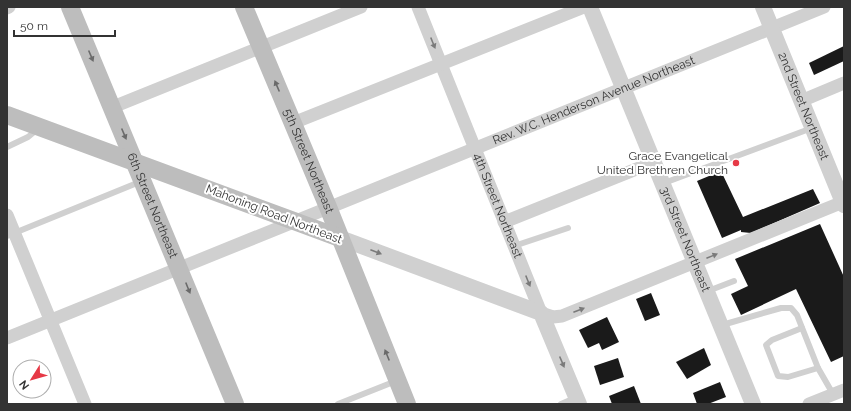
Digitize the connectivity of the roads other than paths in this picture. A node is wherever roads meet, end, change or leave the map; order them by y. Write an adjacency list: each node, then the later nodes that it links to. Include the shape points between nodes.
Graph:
1 (70, 7): 15 (main road, 6th Street Northeast, one-way to 15)
2 (244, 7): 10 (main road, 5th Street Northeast)
3 (361, 7): 10 (street)
4 (418, 7): 11 (street, 4th Street Northeast, one-way to 11)
5 (584, 7): 11 (street)
6 (590, 7): 13 (street, 3rd Street Northeast)
7 (763, 7): 9 (street, 2nd Street Northeast)
8 (824, 7): 9 (street, Rev. W.C. Henderson Avenue Northeast)
9 (771, 29): 13 (street, Rev. W.C. Henderson Avenue Northeast); 14 (street, 2nd Street Northeast)
10 (261, 48): 15 (street); 17 (main road, 5th Street Northeast, one-way to 10)
11 (441, 64): 17 (street); 21 (street, 4th Street Northeast)
12 (844, 83): 14 (street)
13 (624, 88): 21 (street, Rev. W.C. Henderson Avenue Northeast); 23 (street, 3rd Street Northeast)
14 (801, 101): 19 (street, 2nd Street Northeast)
15 (113, 107): 22 (main road, 6th Street Northeast, one-way to 22)
16 (7, 115): 18 (main road, Mahoning Road Northeast)
17 (293, 123): 27 (main road, 5th Street Northeast)
18 (40, 127): 20 (lane, via 28,137); 22 (main road, Mahoning Road Northeast)
19 (812, 128): 25 (lane); 26 (street, 2nd Street Northeast)
20 (7, 147)
21 (475, 149): 27 (street, Rev. W.C. Henderson Avenue Northeast); 30 (street, 4th Street Northeast)
22 (136, 162): 24 (main road, 6th Street Northeast); 29 (main road, Mahoning Road Northeast)
23 (654, 162): 25 (street, 3rd Street Northeast); 30 (street)
24 (143, 181): 32 (lane); 36 (main road, 6th Street Northeast)
25 (663, 183): 35 (street, 3rd Street Northeast)
26 (844, 204): 35 (street, one-way to 26)
27 (328, 207): 29 (street, Rev. W.C. Henderson Avenue Northeast); 33 (main road, 5th Street Northeast)
28 (7, 215): 32 (street)
29 (295, 221): 33 (main road, Mahoning Road Northeast); 36 (street, Rev. W.C. Henderson Avenue Northeast)
30 (504, 222): 34 (street, 4th Street Northeast)
31 (568, 228): 34 (lane)
32 (11, 234): 40 (street)
33 (340, 238): 39 (street, Mahoning Road Northeast, one-way to 39); 45 (main road, 5th Street Northeast, one-way to 33)
34 (514, 246): 39 (street, 4th Street Northeast, one-way to 39)
35 (695, 263): 38 (street, 3rd Street Northeast); 39 (street, one-way to 35, via 553,317 562,316)
36 (179, 268): 40 (street, Rev. W.C. Henderson Avenue Northeast); 49 (main road, 6th Street Northeast, one-way to 49)
37 (734, 281): 38 (lane)
38 (706, 291): 41 (street, 3rd Street Northeast)
39 (541, 313): 47 (street, 4th Street Northeast, one-way to 47)
40 (51, 320): 43 (street, Rev. W.C. Henderson Avenue Northeast); 48 (street)
41 (720, 325): 42 (lane, via 781,308 791,308); 53 (street, 3rd Street Northeast)
42 (802, 328): 44 (lane); 44 (lane, via 766,345 778,376 788,377)
43 (7, 338)
44 (818, 368): 46 (lane)
45 (398, 380): 50 (lane); 51 (main road, 5th Street Northeast)
46 (838, 392): 54 (street)
47 (578, 401): 52 (lane)
48 (85, 404)
49 (235, 404)
50 (338, 404)
51 (407, 404)
52 (561, 404)
53 (752, 404)
54 (809, 404)

